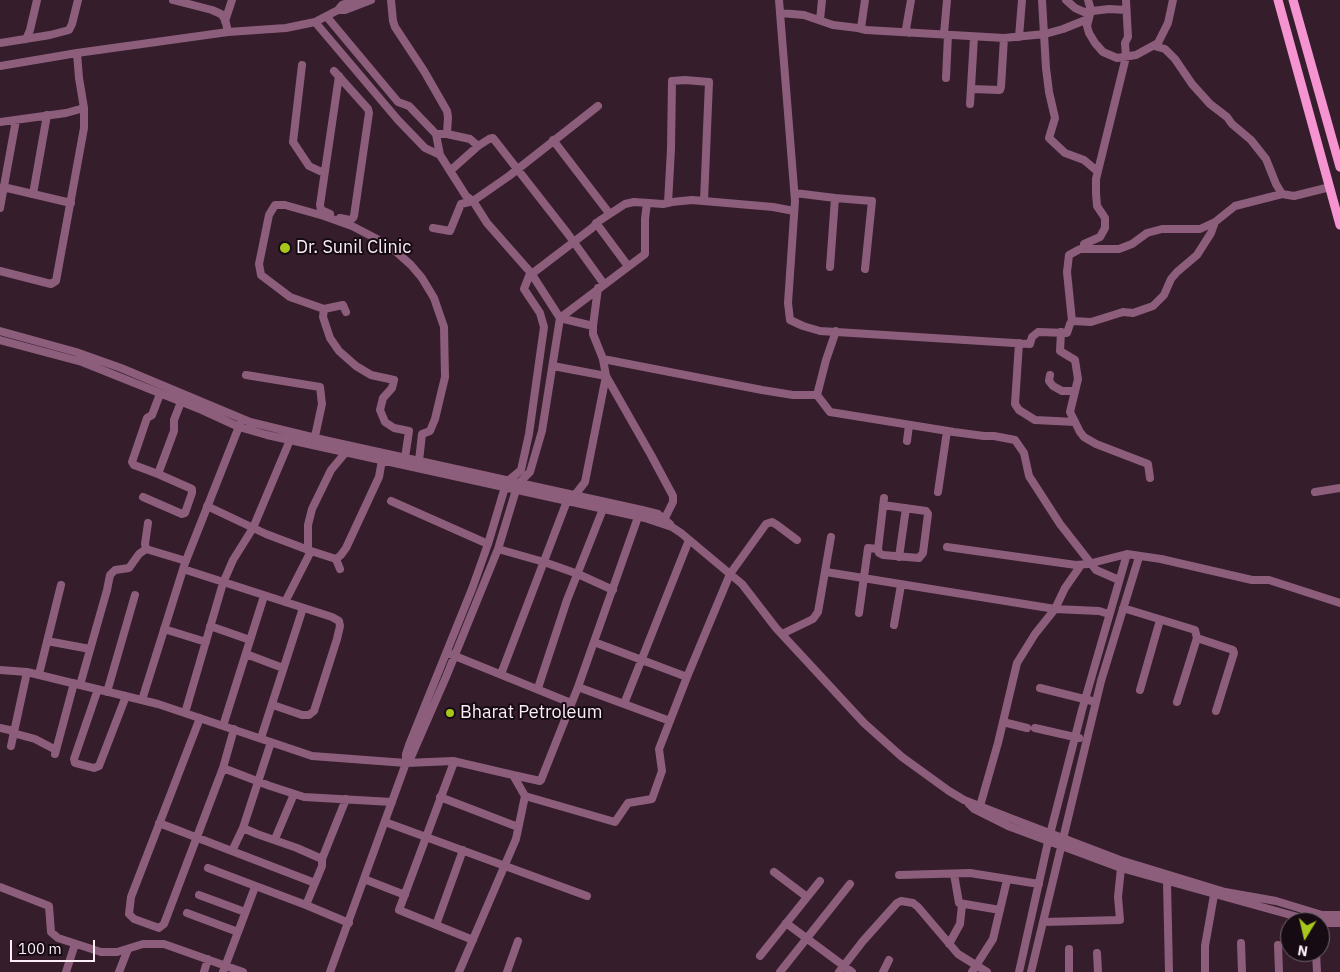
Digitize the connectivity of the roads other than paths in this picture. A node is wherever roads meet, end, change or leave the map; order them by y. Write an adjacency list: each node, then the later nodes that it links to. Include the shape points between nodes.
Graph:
1 (37, 0): 37 (street)
2 (78, 0): 37 (street, via 69,30)
3 (173, 0): 21 (street)
4 (232, 0): 27 (street)
5 (371, 0): 20 (street)
6 (391, 0): 57 (street, via 392,21 446,107)
7 (779, 0): 23 (street)
8 (822, 0): 26 (street)
9 (865, 0): 29 (street)
10 (911, 0): 31 (street, via 906,28)
11 (947, 0): 32 (street)
12 (1022, 0): 35 (street)
13 (1042, 0): 33 (street)
14 (1066, 0): 24 (street)
15 (1088, 0): 24 (street)
16 (1126, 0): 22 (street)
17 (1173, 0): 39 (street, via 1168,23)
18 (1278, 0): 67 (main road)
19 (1293, 0): 61 (main road)
20 (352, 2): 25 (street, via 345,10 338,10)
21 (191, 3): 27 (street, via 221,14)
22 (1126, 10): 24 (street); 41 (street)
23 (780, 13): 26 (street); 68 (street)
24 (1090, 15): 33 (street); 41 (street, via 1087,26 1095,43 1103,52 1117,58)
25 (327, 17): 28 (street); 47 (street)
26 (820, 20): 29 (street)
27 (225, 21): 30 (street)
28 (315, 22): 30 (street, via 286,28); 46 (street)
29 (860, 28): 31 (street)
30 (228, 32): 40 (street)
31 (909, 33): 32 (street)
32 (946, 34): 34 (street); 44 (street)
33 (1045, 34): 35 (street); 64 (street, via 1049,92 1055,118 1049,138 1065,153 1084,160)
34 (974, 37): 36 (street); 45 (street)
35 (1019, 37): 36 (street)
36 (1004, 38): 45 (street, via 1000,90)
37 (26, 39): 38 (street)
38 (0, 43)
39 (1154, 46): 41 (street); 70 (street, via 1165,49 1205,99 1251,140 1266,159)
40 (77, 53): 43 (street); 51 (street)
41 (1126, 57): 64 (street)
42 (302, 65): 65 (street, via 293,142 309,166)
43 (0, 66)
44 (946, 78)
45 (971, 90): 48 (street)
46 (377, 95): 49 (street); 52 (street)
47 (398, 102): 52 (street); 56 (street, via 409,106)
48 (970, 104)
49 (366, 106): 65 (street, via 337,73); 65 (street, via 369,113 352,220 321,210)
50 (598, 106): 58 (street)
51 (84, 108): 53 (street); 74 (street, via 84,128)
52 (390, 109): 60 (street, via 425,148)
53 (47, 115): 54 (street); 69 (street)
54 (16, 120): 55 (street); 66 (street)
55 (0, 122)
56 (436, 134): 57 (street); 60 (street)
57 (447, 134): 59 (street, via 470,139)
58 (553, 140): 62 (street); 79 (street)
59 (478, 146): 62 (street, via 493,138); 63 (street)
60 (440, 156): 63 (street)
61 (1340, 167)
62 (516, 169): 72 (street); 84 (street)
63 (450, 171): 72 (street, via 466,196)
64 (1098, 171): 85 (street, via 1096,199 1105,218 1105,228 1100,237 1084,244)
65 (324, 173)
66 (3, 187): 69 (street); 77 (street)
67 (1330, 187): 70 (street, via 1294,196); 82 (main road)
68 (795, 193): 71 (street); 78 (street)
69 (33, 194): 74 (street)
70 (1282, 194): 80 (street, via 1235,206)
71 (836, 198): 87 (street); 88 (street, via 872,201)
72 (474, 201): 83 (street, via 460,205 450,231); 90 (street, via 487,223)
73 (704, 201): 75 (street); 75 (street, via 709,82 672,80); 78 (street)
74 (71, 203): 89 (street, via 56,281 51,284)
75 (668, 203): 76 (street)
76 (647, 204): 79 (street, via 625,204); 86 (street, via 645,254)
77 (0, 208)
78 (794, 211): 98 (street, via 788,303 790,320 820,331)
79 (609, 213): 81 (street)
80 (1215, 222): 85 (street, via 1200,229 1162,229 1147,233 1119,249); 95 (street, via 1198,255 1177,272 1164,295 1153,306 1091,322)
81 (596, 223): 84 (street); 86 (street)
82 (1340, 225)
83 (433, 228)
84 (574, 242): 90 (street); 91 (street)
85 (1084, 249): 95 (street, via 1069,255 1067,272)
86 (628, 266): 91 (street)
87 (830, 268)
88 (865, 269)
89 (0, 271)
90 (531, 274): 94 (street); 125 (street, via 524,289 540,313 544,333 529,434 520,470)
91 (601, 286): 94 (street); 96 (street)
92 (324, 309): 93 (street, via 343,305); 120 (street, via 323,317 330,338 340,351 371,375 394,380 380,410 385,422 409,431); 122 (street, via 290,298 261,275 269,215 275,205 324,216 375,238 411,265 434,298 444,327 445,377 436,419 430,431 422,434)
93 (346, 312)
94 (560, 318): 96 (street); 103 (street)
95 (1072, 321): 99 (street, via 1067,333)
96 (593, 326): 102 (street)
97 (0, 331): 111 (street, via 121,368)
98 (836, 331): 101 (street); 109 (street)
99 (1061, 332): 101 (street, via 1038,332 1030,344); 107 (street, via 1060,351 1075,360 1078,379)
100 (0, 340): 108 (street, via 82,362)
101 (1019, 343): 112 (street, via 1015,404 1019,410 1035,420)
102 (603, 359): 106 (street); 109 (street, via 762,390)
103 (554, 366): 106 (street); 126 (street, via 539,444 530,472)
104 (246, 375): 117 (street, via 320,387 322,404)
105 (1050, 375): 107 (street, via 1049,381 1053,386 1062,391)
106 (606, 376): 130 (street, via 585,482); 138 (street, via 673,496)
107 (1075, 391): 112 (street, via 1070,412)
108 (160, 394): 110 (street); 123 (street, via 152,416 147,418 132,462 134,466)
109 (817, 395): 113 (street, via 830,412)
110 (181, 402): 114 (street); 123 (street)
111 (242, 419): 114 (street); 117 (street)
112 (1075, 422): 124 (street, via 1084,437 1096,444 1148,464)
113 (909, 425): 115 (street); 118 (street)
114 (239, 427): 116 (street); 134 (street)
115 (947, 431): 128 (street); 156 (street, via 1015,440 1024,453 1029,476 1060,524)
116 (290, 440): 117 (street); 140 (street)
117 (313, 441): 119 (street); 120 (street)
118 (907, 441)
119 (346, 452): 121 (street); 148 (street, via 331,470 312,509 308,525)
120 (405, 458): 122 (street)
121 (382, 460): 125 (street); 153 (street, via 379,477 366,505 346,548)
122 (419, 461): 125 (street)
123 (158, 474): 131 (street, via 192,489 185,513)
124 (1150, 478)
125 (507, 484): 126 (street); 144 (street)
126 (518, 486): 130 (street); 133 (street); 149 (street)
127 (1340, 488): 129 (street)
128 (938, 492)
129 (1315, 492)
130 (575, 495): 138 (street, via 658,514)
131 (143, 497)
132 (392, 501): 144 (street)
133 (567, 501): 136 (street); 155 (street)
134 (207, 506): 140 (street); 154 (street)
135 (906, 508): 147 (street, via 884,502); 151 (street); 151 (street, via 928,514 922,555 917,558)
136 (603, 509): 137 (street); 161 (street)
137 (638, 517): 138 (street); 168 (street)
138 (664, 521): 142 (street)
139 (148, 523): 146 (street)
140 (253, 528): 148 (street); 165 (street)
141 (831, 536): 160 (street)
142 (689, 540): 162 (street); 191 (street)
143 (798, 540): 162 (street, via 778,524 766,524)
144 (488, 544): 190 (street)
145 (947, 547): 157 (street)
146 (146, 549): 154 (street); 188 (street, via 129,568 115,570 110,575)
147 (878, 549): 151 (street, via 880,554); 163 (street, via 868,548)
148 (310, 550): 153 (street); 171 (street)
149 (498, 550): 155 (street); 190 (street)
150 (1127, 554): 152 (street); 156 (street); 164 (street)
151 (899, 557)
152 (1139, 557): 172 (street, via 1252,580 1269,580); 174 (street)
153 (336, 559): 159 (street)
154 (186, 561): 158 (street)
155 (544, 562): 161 (street); 196 (street)
156 (1091, 563): 157 (street); 164 (street, via 1096,570)
157 (1081, 565): 175 (street)
158 (183, 569): 165 (street); 181 (street)
159 (340, 569)
160 (826, 572): 163 (street); 182 (street, via 818,612 813,619)
161 (578, 574): 168 (street); 200 (street)
162 (730, 574): 182 (street, via 742,584); 197 (street)
163 (864, 579): 167 (street); 176 (street)
164 (1119, 580): 177 (street)
165 (223, 583): 170 (street); 180 (street)
166 (61, 585): 185 (street)
167 (901, 585): 175 (street); 179 (street)
168 (612, 590): 187 (street)
169 (135, 595): 204 (street)
170 (264, 596): 171 (street); 184 (street)
171 (285, 602): 173 (street)
172 (1340, 603)
173 (303, 608): 192 (street); 212 (street, via 339,621 338,639 314,711 302,715)
174 (1123, 608): 178 (street); 208 (street)
175 (1055, 609): 177 (street); 217 (street, via 1017,663)
176 (859, 612)
177 (1109, 614): 206 (street)
178 (1160, 620): 183 (street, via 1195,630); 203 (street)
179 (894, 625)
180 (210, 626): 184 (street); 186 (street)
181 (164, 629): 186 (street); 207 (street)
182 (782, 634): 237 (street, via 882,740 949,791)
183 (1197, 638): 209 (street); 213 (street, via 1233,650)
184 (250, 640): 189 (street)
185 (47, 641): 188 (street); 195 (street)
186 (206, 642): 214 (street)
187 (594, 642): 191 (street); 199 (street)
188 (90, 649): 198 (street)
189 (246, 654): 192 (street); 218 (street)
190 (451, 654): 196 (street); 228 (street)
191 (642, 660): 197 (street); 211 (street)
192 (283, 668): 212 (street)
193 (0, 670): 194 (street)
194 (27, 672): 195 (street); 221 (street)
195 (39, 674): 198 (street)
196 (501, 674): 200 (street)
197 (687, 677): 216 (street)
198 (77, 684): 202 (street); 221 (street, via 56,752 36,739)
199 (578, 687): 210 (street); 211 (street)
200 (538, 688): 210 (street)
201 (1040, 688): 206 (street)
202 (98, 689): 204 (street); 205 (street, via 74,759 94,768 99,766)
203 (1140, 690)
204 (107, 692): 205 (street)
205 (126, 696): 207 (street)
206 (1085, 699): 208 (street); 222 (street)
207 (142, 700): 214 (street)
208 (1096, 702): 224 (street)
209 (1177, 702)
210 (572, 703): 230 (street, via 542,780)
211 (624, 704): 216 (street)
212 (273, 705): 223 (street)
213 (1216, 711)
214 (185, 713): 215 (street)
215 (200, 718): 218 (street); 239 (street)
216 (670, 721): 233 (street, via 659,749 662,771 652,799 628,803 615,822)
217 (1003, 722): 222 (street); 237 (street)
218 (223, 726): 220 (street)
219 (0, 728): 221 (street)
220 (234, 729): 223 (street); 229 (street)
221 (14, 732): 226 (street)
222 (1075, 737): 224 (street); 244 (street)
223 (261, 738): 225 (street)
224 (1086, 739): 246 (street)
225 (272, 742): 228 (street, via 312,756); 231 (street)
226 (11, 746)
227 (454, 762): 228 (street); 230 (street); 234 (street)
228 (406, 763): 236 (street)
229 (223, 768): 231 (street); 242 (street)
230 (513, 774): 233 (street)
231 (258, 781): 232 (street); 241 (street)
232 (294, 794): 235 (street); 245 (street)
233 (525, 796): 240 (street)
234 (440, 797): 240 (street); 243 (street)
235 (346, 799): 236 (street); 249 (street)
236 (392, 802): 238 (street)
237 (978, 807): 244 (street, via 1008,826)
238 (385, 822): 243 (street); 256 (street)
239 (160, 823): 242 (street); 242 (street, via 129,910 130,916 151,926 159,928 164,924)
240 (518, 827): 250 (street)
241 (243, 828): 245 (street); 248 (street)
242 (196, 836): 248 (street)
243 (426, 837): 247 (street); 267 (street)
244 (1049, 838): 246 (street); 264 (street)
245 (275, 839): 249 (street)
246 (1062, 843): 252 (street); 265 (street); 277 (street, via 1225,892 1276,901 1322,915)
247 (463, 850): 250 (street); 281 (street)
248 (232, 851): 260 (street)
249 (322, 859): 260 (street)
250 (505, 865): 269 (street); 284 (street)
251 (208, 868): 263 (street)
252 (1121, 868): 259 (street); 278 (street, via 1120,920)
253 (774, 872): 270 (street)
254 (954, 874): 255 (street); 257 (street); 272 (street, via 957,900)
255 (899, 875)
256 (364, 879): 267 (street); 279 (street)
257 (1007, 880): 264 (street); 273 (street)
258 (820, 881): 270 (street)
259 (1167, 882): 268 (street); 314 (street)
260 (315, 884): 271 (street)
261 (850, 884): 283 (street)
262 (0, 886): 287 (street, via 49,906 51,932)
263 (255, 887): 271 (street); 274 (street)
264 (1038, 887): 265 (street); 310 (street)
265 (1051, 890): 278 (street)
266 (199, 895): 274 (street)
267 (405, 895): 281 (street, via 399,910)
268 (1214, 895): 275 (street); 315 (street, via 1205,946)
269 (587, 896)
270 (807, 897): 280 (street)
271 (306, 905): 279 (street)
272 (962, 905): 273 (street); 288 (street, via 960,924)
273 (1000, 910): 298 (street, via 993,939)
274 (245, 912): 282 (street)
275 (1280, 912)
276 (187, 913): 282 (street)
277 (1340, 915)
278 (1043, 922): 311 (street)
279 (349, 923): 304 (street)
280 (786, 924): 283 (street); 293 (street)
281 (436, 925): 284 (street)
282 (238, 932): 296 (street)
283 (806, 938): 297 (street); 306 (street)
284 (473, 940): 300 (street)
285 (518, 941): 305 (street)
286 (1241, 943): 316 (street)
287 (75, 944): 290 (street, via 101,952); 301 (street)
288 (949, 944): 297 (street, via 918,907 901,901 863,940); 298 (street)
289 (1278, 945): 317 (street)
290 (128, 949): 294 (street, via 143,944 164,944); 302 (street)
291 (1069, 949): 312 (street)
292 (1097, 953): 313 (street)
293 (760, 956)
294 (208, 959): 296 (street); 299 (street)
295 (888, 960): 308 (street)
296 (224, 969): 303 (street)
297 (842, 969): 307 (street)
298 (974, 969): 309 (street)
299 (206, 971)
300 (460, 971)
301 (66, 972)
302 (119, 972)
303 (243, 972)
304 (330, 972)
305 (507, 972)
306 (780, 972)
307 (852, 972)
308 (883, 972)
309 (987, 972)
310 (1019, 972)
311 (1031, 972)
312 (1069, 972)
313 (1098, 972)
314 (1169, 972)
315 (1205, 972)
316 (1242, 972)
317 (1279, 972)

